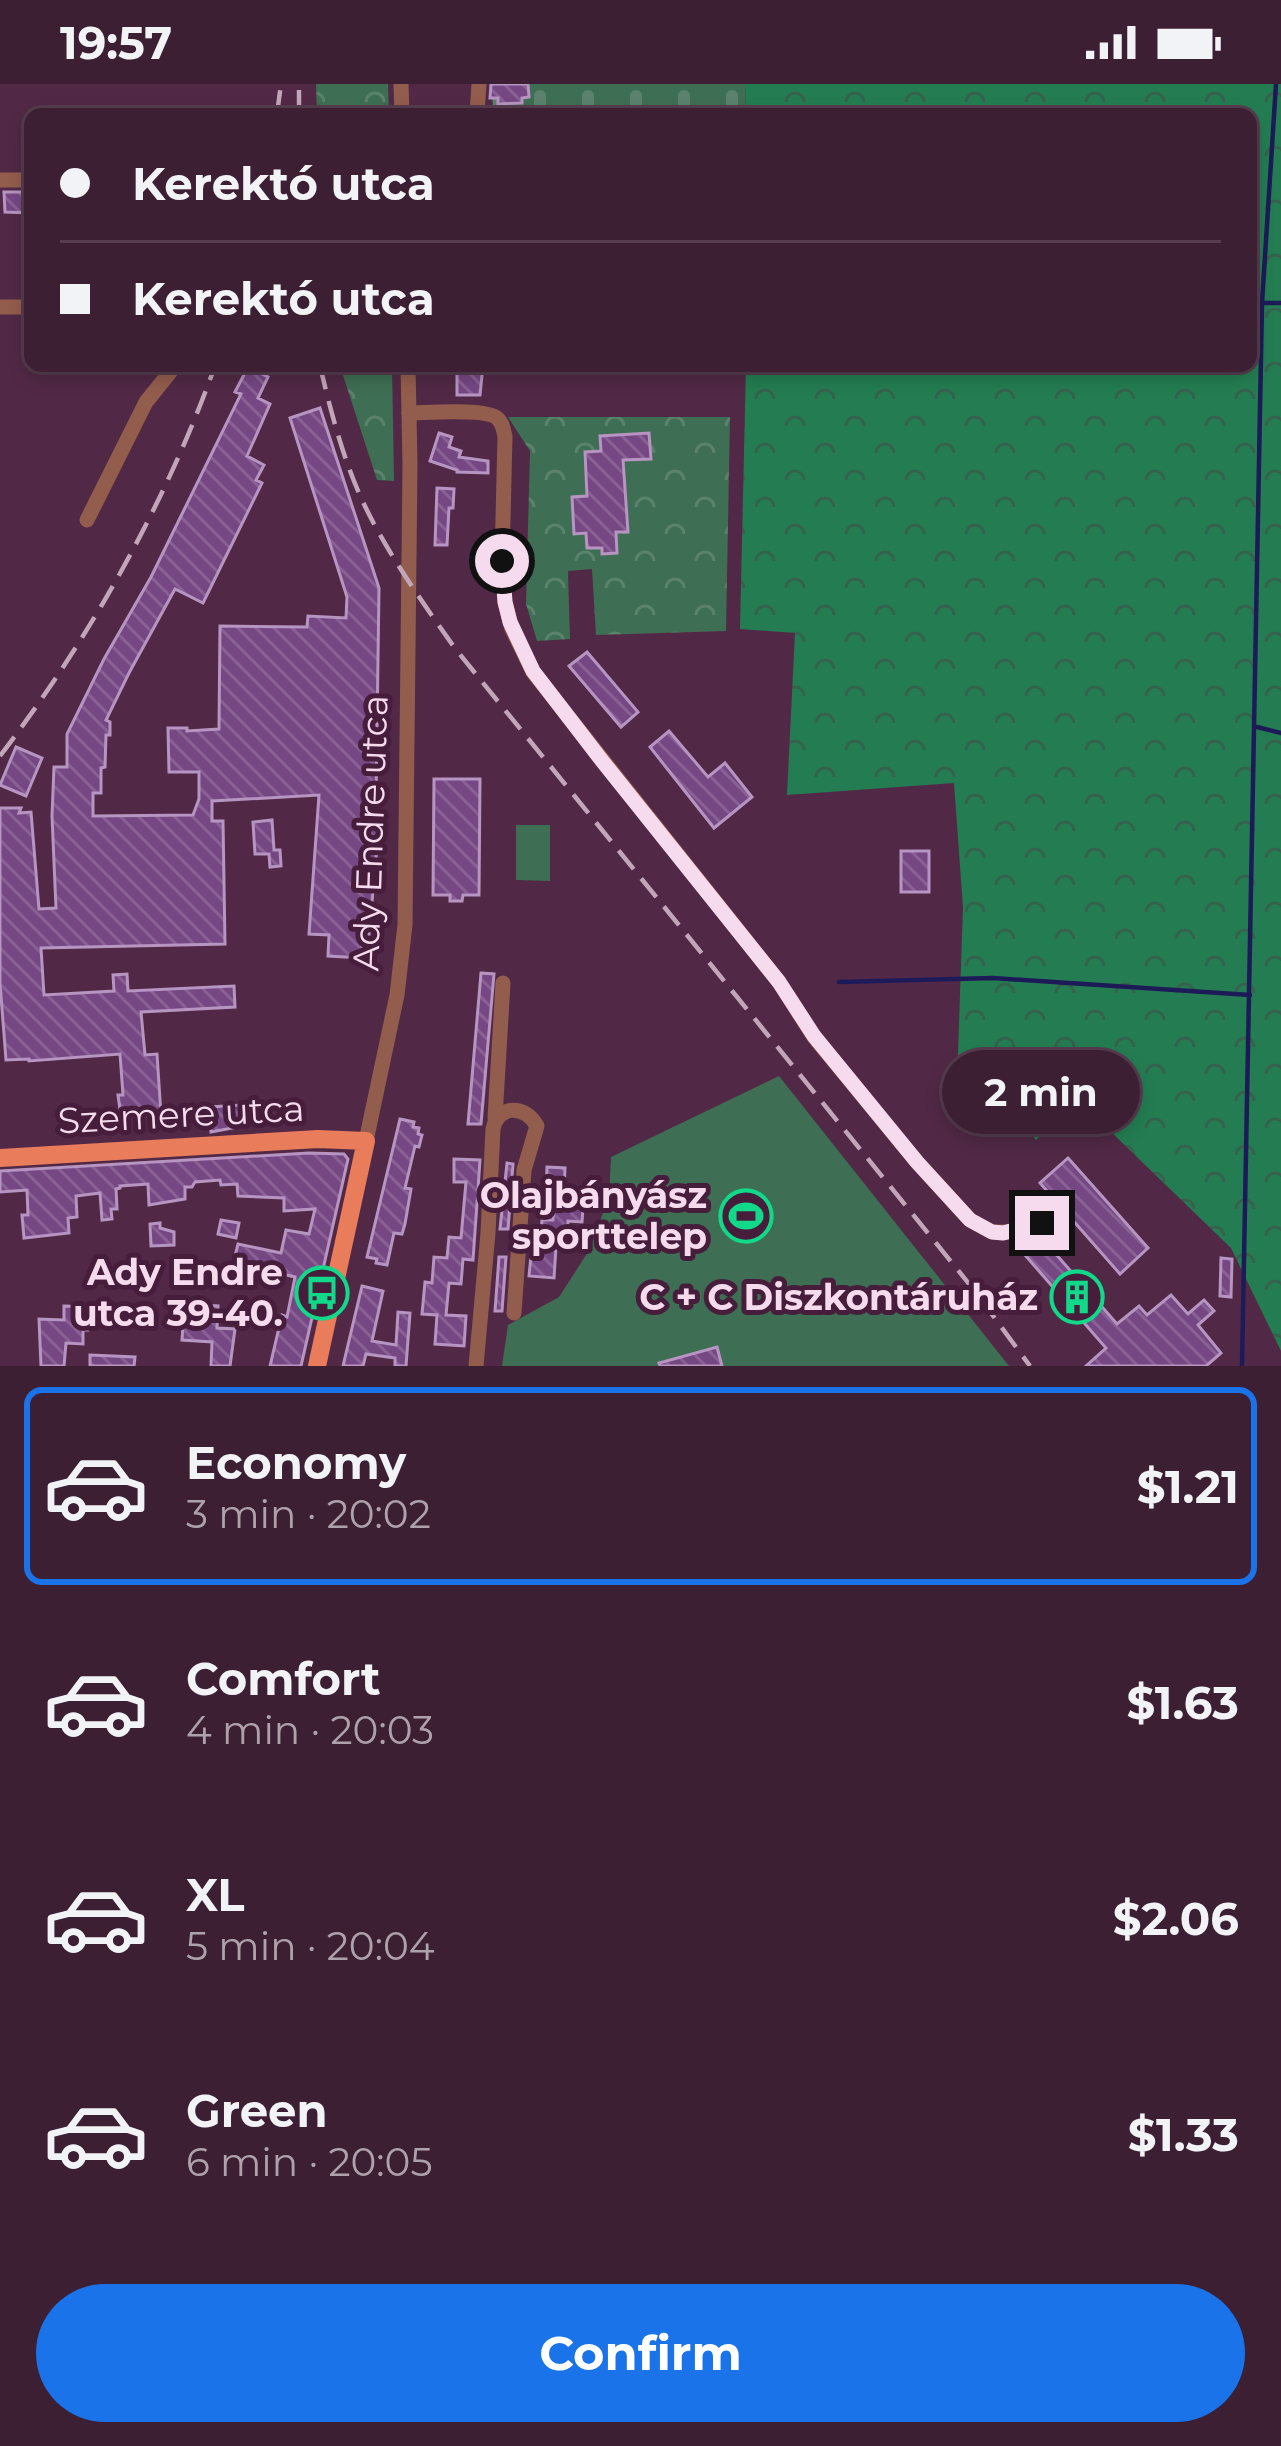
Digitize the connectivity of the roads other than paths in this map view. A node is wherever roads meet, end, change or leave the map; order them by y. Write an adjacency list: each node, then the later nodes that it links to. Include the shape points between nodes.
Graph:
1 (171, 372): 4 (street, via 146,402)
2 (407, 372): 3 (street, Ady Endre utca)
3 (409, 413): 7 (street, Ady Endre utca, via 405,925); 9 (street, via 485,413 501,423 502,577 525,658 829,1054 970,1220 992,1232 1016,1232)
4 (87, 520)
5 (502, 983): 6 (street)
6 (495, 1118): 10 (street, via 523,1111 537,1126 524,1170); 12 (street)
7 (366, 1141): 8 (main road, Szemere utca); 11 (main road, Ady Endre utca)
8 (0, 1158)
9 (1060, 1209)
10 (514, 1313)
11 (317, 1366)
12 (476, 1366)

